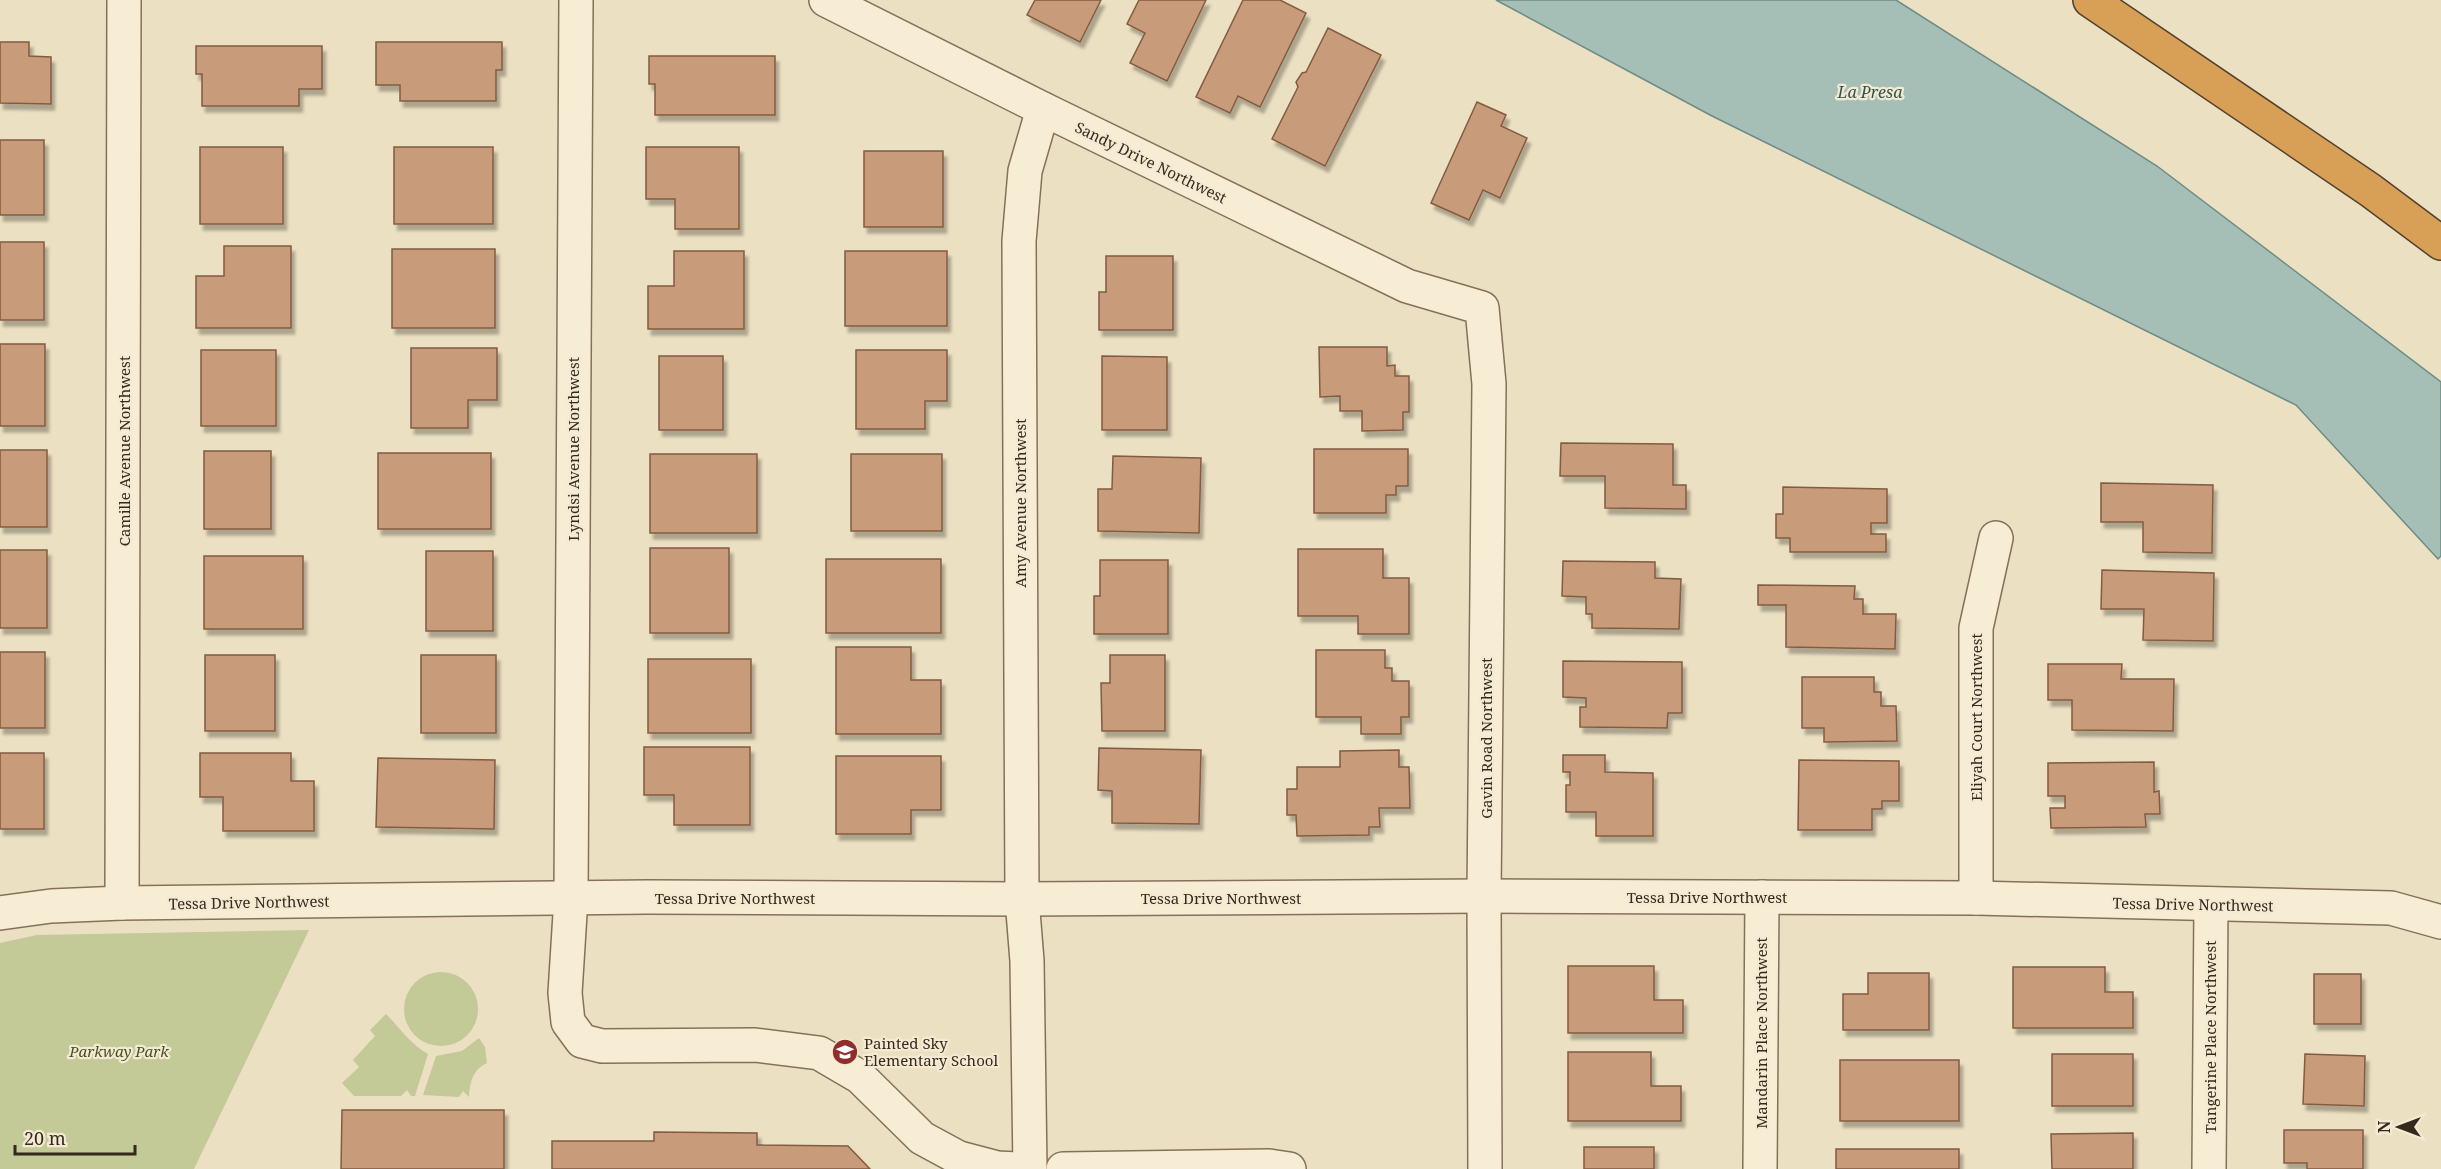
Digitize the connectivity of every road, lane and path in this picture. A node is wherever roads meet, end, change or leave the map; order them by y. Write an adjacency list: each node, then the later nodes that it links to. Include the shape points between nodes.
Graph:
1 (124, 0): 14 (street, Camille Avenue Northwest)
2 (576, 0): 11 (street, Lyndsi Avenue Northwest)
3 (826, 0): 5 (street, Sandy Drive Northwest)
4 (2090, 0): 6 (highway, via 2370,190)
5 (1043, 109): 7 (street, Sandy Drive Northwest, via 1407,286); 13 (street, Amy Avenue Northwest, via 1025,171 1019,241)
6 (2441, 243)
7 (1482, 308): 9 (street, Gavin Road Northwest, via 1489,384)
8 (1996, 538): 12 (street, Eliyah Court Northwest, via 1976,628)
9 (1484, 896): 10 (street, Tessa Drive Northwest); 13 (street, Tessa Drive Northwest); 22 (street, Gavin Road Northwest)
10 (1762, 897): 12 (street, Tessa Drive Northwest); 23 (street, Mandarin Place Northwest)
11 (571, 898): 13 (street, Tessa Drive Northwest); 14 (street, Tessa Drive Northwest); 18 (street, Lyndsi Avenue Northwest, via 565,993 568,1022 582,1041 602,1046 755,1045 819,1053 860,1077 922,1138 959,1158)
12 (1976, 898): 15 (street, Tessa Drive Northwest)
13 (1022, 899): 19 (street, Amy Avenue Northwest, via 1028,961)
14 (122, 903): 16 (street, Tessa Drive Northwest)
15 (2211, 904): 17 (street, Tessa Drive Northwest, via 2391,908); 24 (street, Tangerine Place Northwest)
16 (0, 913)
17 (2441, 922)
18 (1017, 1169)
19 (1030, 1169)
20 (1063, 1169): 21 (street)
21 (1289, 1169)
22 (1485, 1169)
23 (1760, 1169)
24 (2209, 1169)

